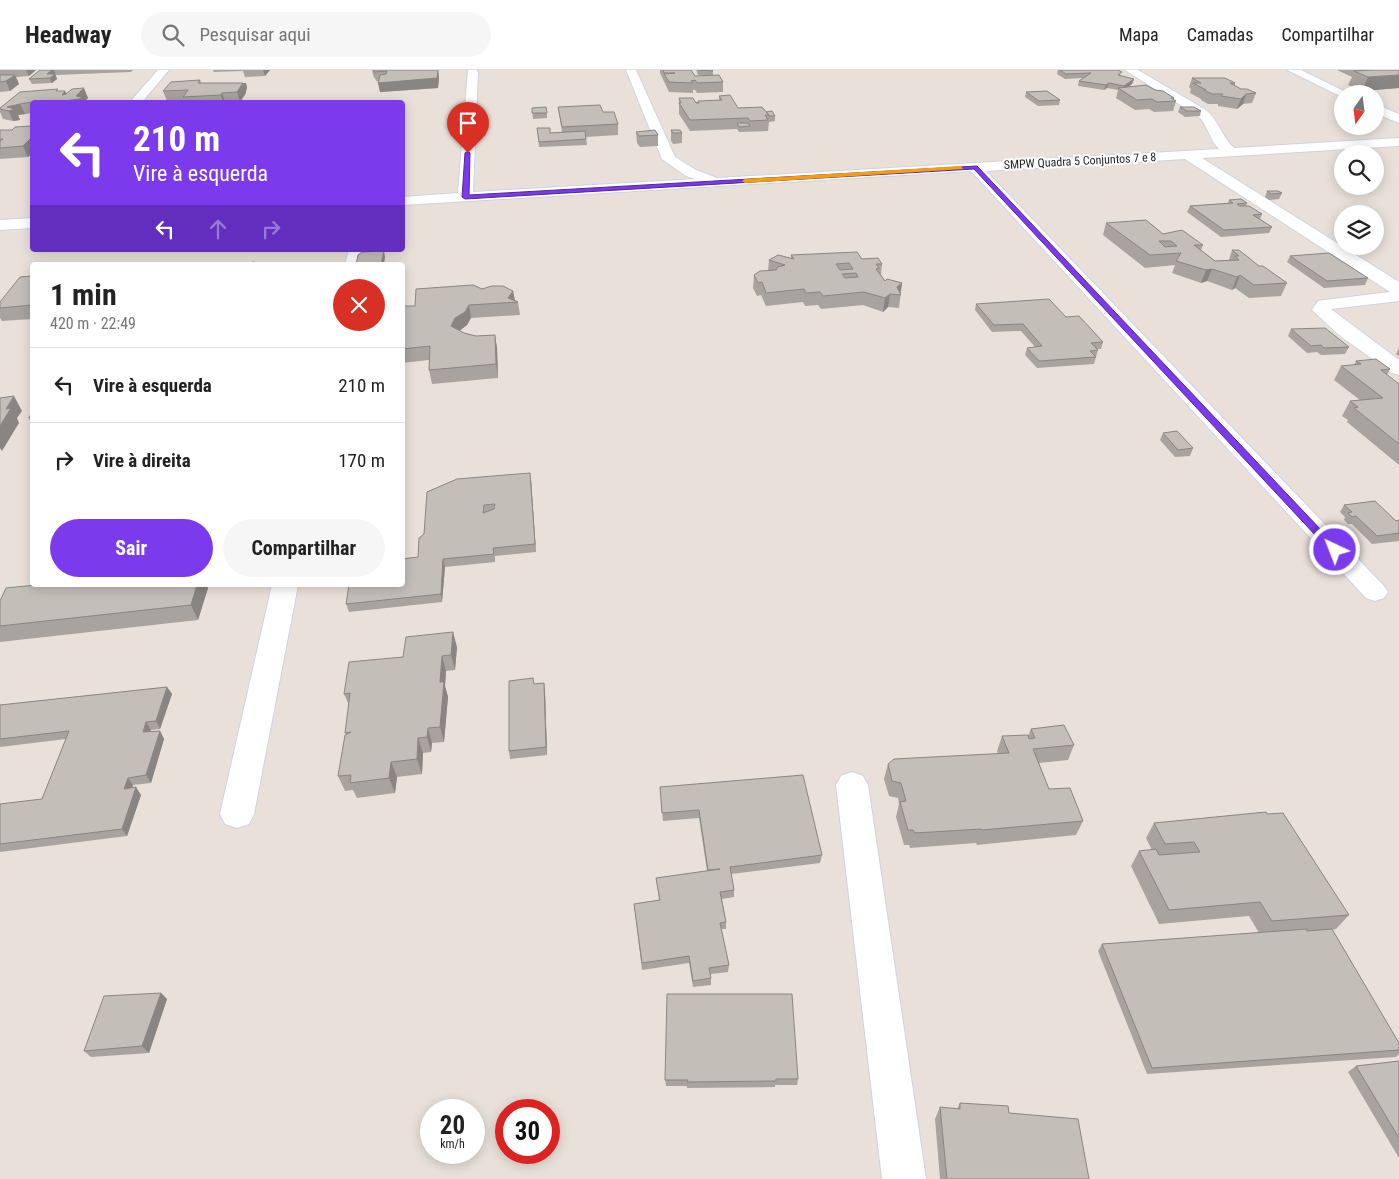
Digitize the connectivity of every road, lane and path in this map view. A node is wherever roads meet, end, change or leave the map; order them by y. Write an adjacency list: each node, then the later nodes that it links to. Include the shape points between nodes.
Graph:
1 (164, 70): 7 (street)
2 (631, 70): 13 (street)
3 (1130, 70): 11 (street, via 1202,113 1211,121 1221,144)
4 (1292, 70): 6 (street)
5 (472, 72): 17 (street)
6 (1334, 89)
7 (138, 100)
8 (1384, 112): 9 (street)
9 (1399, 119)
10 (1399, 142): 11 (street, SMPW Quadra 5 Conjuntos 7 e 8)
11 (1231, 152): 12 (street, SMPW Quadra 5 Conjuntos 7 e 8)
12 (1188, 155): 14 (street, SMPW Quadra 5 Conjuntos 7 e 8); 22 (street)
13 (663, 167): 15 (street); 16 (street)
14 (975, 167): 15 (street, SMPW Quadra 5 Conjuntos 7 e 8); 26 (street)
15 (717, 182): 16 (street, SMPW Quadra 5 Conjuntos 7 e 8)
16 (644, 187): 17 (street, SMPW Quadra 5 Conjuntos 7 e 8)
17 (465, 197): 18 (street, SMPW Quadra 5 Conjuntos 7 e 8)
18 (405, 201)
19 (30, 215): 21 (street)
20 (30, 223): 21 (street)
21 (4, 225)
22 (1399, 290)
23 (1399, 296): 24 (street, via 1324,304 1321,310)
24 (1399, 369)
25 (285, 587): 28 (street)
26 (1375, 592)
27 (852, 785): 29 (street)
28 (237, 814)
29 (904, 1179)

